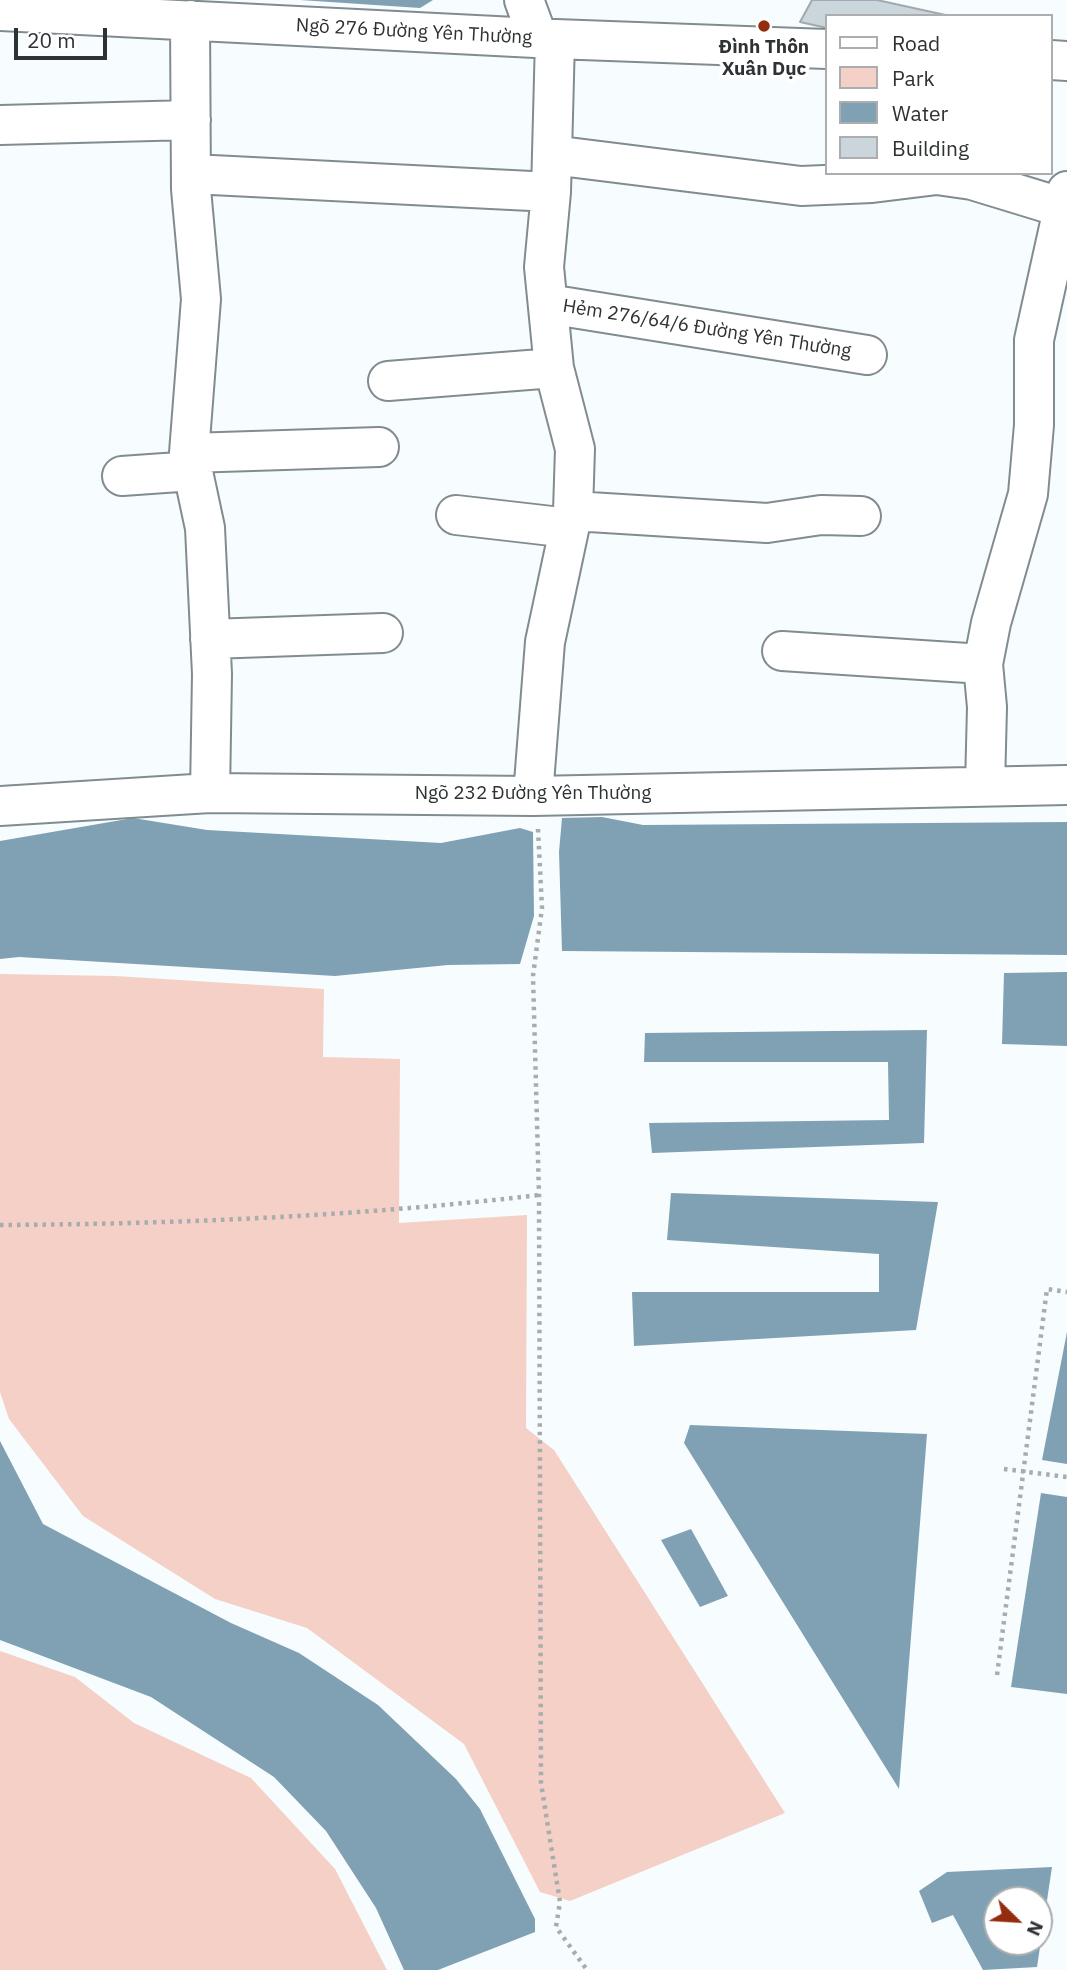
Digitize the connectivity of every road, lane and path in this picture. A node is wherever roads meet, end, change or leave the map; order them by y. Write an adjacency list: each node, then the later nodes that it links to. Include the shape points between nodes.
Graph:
1 (524, 0): 4 (street)
2 (0, 11): 3 (street, Ngõ 276 Đường Yên Thường)
3 (190, 20): 4 (street, Ngõ 276 Đường Yên Thường); 6 (street)
4 (547, 39): 5 (street, Ngõ 276 Đường Yên Thường); 8 (street)
5 (825, 49)
6 (191, 120): 7 (street); 9 (street)
7 (0, 125)
8 (551, 173): 9 (street); 10 (street, via 801,186 937,175); 11 (street, via 544,267)
9 (192, 174): 16 (street, via 201,299)
10 (1066, 202): 24 (street, via 1034,340 1028,494)
11 (548, 304): 12 (street, Hẻm 276/64/6 Đường Yên Thường); 13 (street)
12 (867, 355)
13 (555, 368): 14 (street); 20 (street, via 575,449)
14 (388, 381)
15 (379, 447): 16 (street)
16 (191, 462): 17 (street); 22 (street, via 205,528)
17 (122, 476)
18 (456, 515): 20 (street)
19 (861, 516): 20 (street, via 821,515 767,523)
20 (571, 519): 28 (street, via 545,642)
21 (383, 633): 22 (street)
22 (210, 639): 27 (street)
23 (782, 651): 24 (street)
24 (983, 664): 26 (street)
25 (1067, 785): 26 (street, Ngõ 232 Đường Yên Thường)
26 (985, 786): 28 (street, Ngõ 232 Đường Yên Thường)
27 (210, 793): 28 (street, Ngõ 232 Đường Yên Thường); 29 (street, Ngõ 232 Đường Yên Thường)
28 (533, 796): 30 (path, via 542,908 533,976)
29 (0, 806)
30 (538, 1195): 31 (path, via 421,1209); 37 (path, via 541,1783 560,1902 556,1927)
31 (0, 1225)
32 (1067, 1292): 34 (path, via 1047,1289)
33 (1004, 1469): 34 (path)
34 (1023, 1471): 35 (path); 36 (path)
35 (1067, 1477)
36 (997, 1675)
37 (587, 1970)

